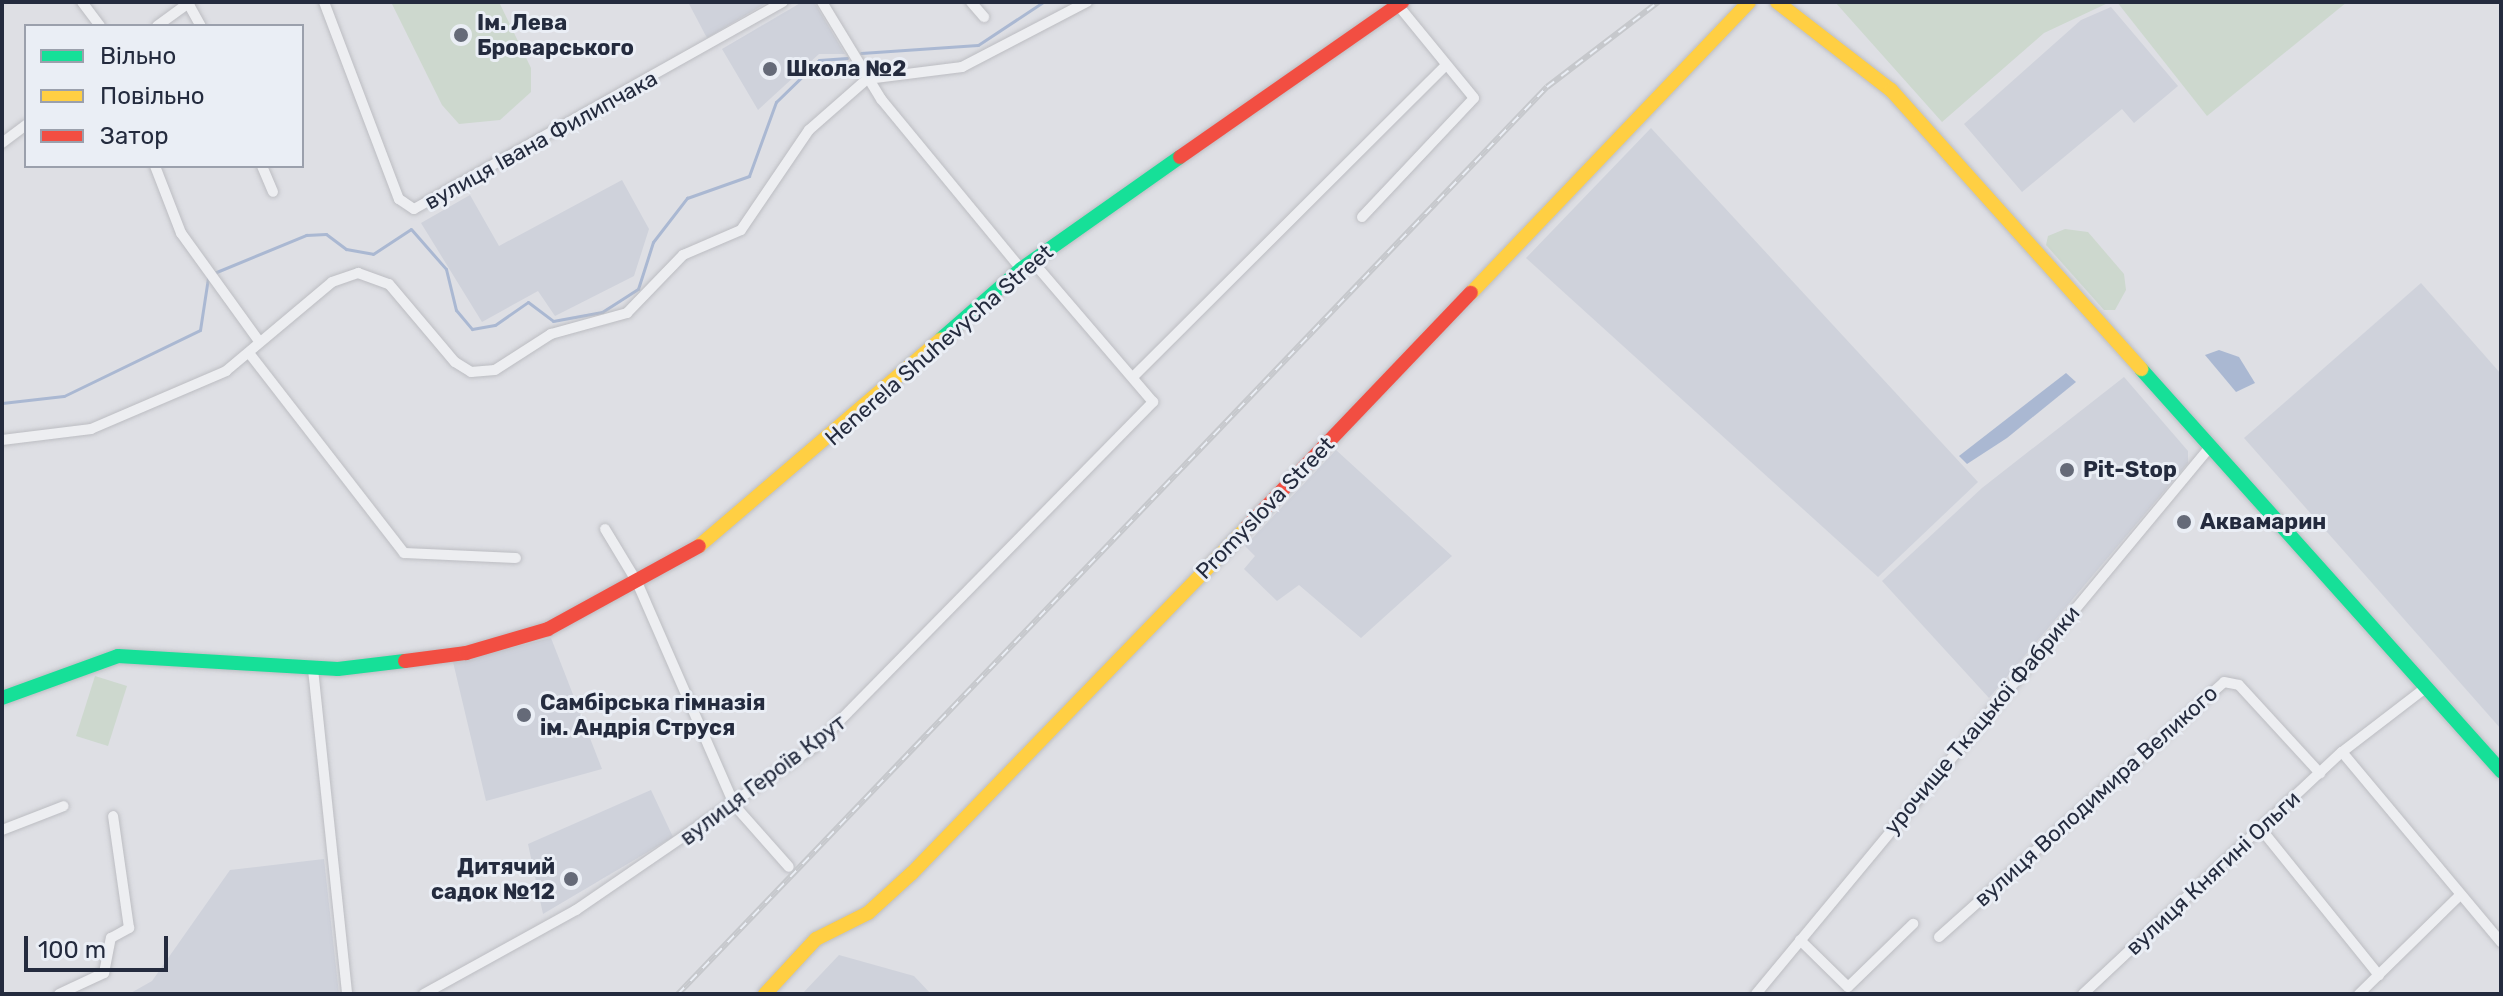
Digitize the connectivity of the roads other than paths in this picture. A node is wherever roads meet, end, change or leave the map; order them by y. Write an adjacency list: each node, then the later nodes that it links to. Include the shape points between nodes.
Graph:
1 (82, 2): 12 (street)
2 (324, 2): 3 (street, вулиця Івана Филипчака, via 399,199 414,209)
3 (783, 2)
4 (822, 2): 16 (street)
5 (971, 2): 11 (street)
6 (1087, 2): 16 (street, via 962,67)
7 (1749, 2): 53 (street, Promyslova Street, via 1009,777 868,913 816,939)
8 (1777, 2): 28 (street, via 1891,90)
9 (189, 3): 13 (street); 14 (street)
10 (1400, 4): 15 (street); 23 (street, Henerela Shuhevycha Street)
11 (984, 17)
12 (98, 24)
13 (160, 24)
14 (200, 24)
15 (1446, 65): 22 (street, via 1469,86 1473,102); 26 (street)
16 (867, 79): 23 (street); 24 (street, via 809,130 741,230 683,255 627,313 551,334 495,370 471,372 455,362 389,284 358,273 332,282)
17 (24, 126): 18 (street)
18 (2, 143)
19 (156, 168): 24 (street, via 181,233)
20 (263, 168): 21 (street)
21 (273, 192)
22 (1362, 217)
23 (1026, 265): 26 (street); 31 (street, Henerela Shuhevycha Street, via 715,537)
24 (259, 341): 25 (street)
25 (249, 353): 27 (street, via 226,371 91,429); 30 (street, via 404,553)
26 (1133, 377): 39 (street, вулиця Героїв Крут, via 1153,402 879,690)
27 (2, 440)
28 (2210, 447): 33 (street); 47 (street, урочище Ткацької Фабрики)
29 (605, 529): 31 (street)
30 (516, 558)
31 (637, 582): 32 (street, Henerela Shuhevycha Street, via 548,629 466,653); 39 (street)
32 (313, 669): 34 (street, Henerela Shuhevycha Street, via 138,654); 51 (street)
33 (2424, 689): 35 (street, вулиця Княгині Ольги); 36 (street)
34 (2, 698)
35 (2342, 752): 37 (street, вулиця Княгині Ольги); 44 (street)
36 (2501, 771)
37 (2320, 773): 41 (street, вулиця Княгині Ольги); 46 (street, вулиця Володимира Великого, via 2239,685 2224,682)
38 (64, 806): 42 (street)
39 (735, 806): 43 (street); 52 (street, вулиця Героїв Крут, via 548,927)
40 (113, 816): 50 (street, via 129,928 111,938 104,973)
41 (2261, 829): 49 (street); 55 (street, вулиця Княгині Ольги)
42 (2, 830)
43 (789, 867)
44 (2458, 897): 48 (street); 49 (street)
45 (1913, 924): 47 (street, via 1848,987)
46 (1939, 937)
47 (1800, 940): 54 (street, урочище Ткацької Фабрики)
48 (2501, 942)
49 (2379, 975): 56 (street)
50 (59, 994)
51 (347, 994)
52 (424, 994)
53 (765, 994)
54 (1756, 994)
55 (2083, 994)
56 (2359, 994)

